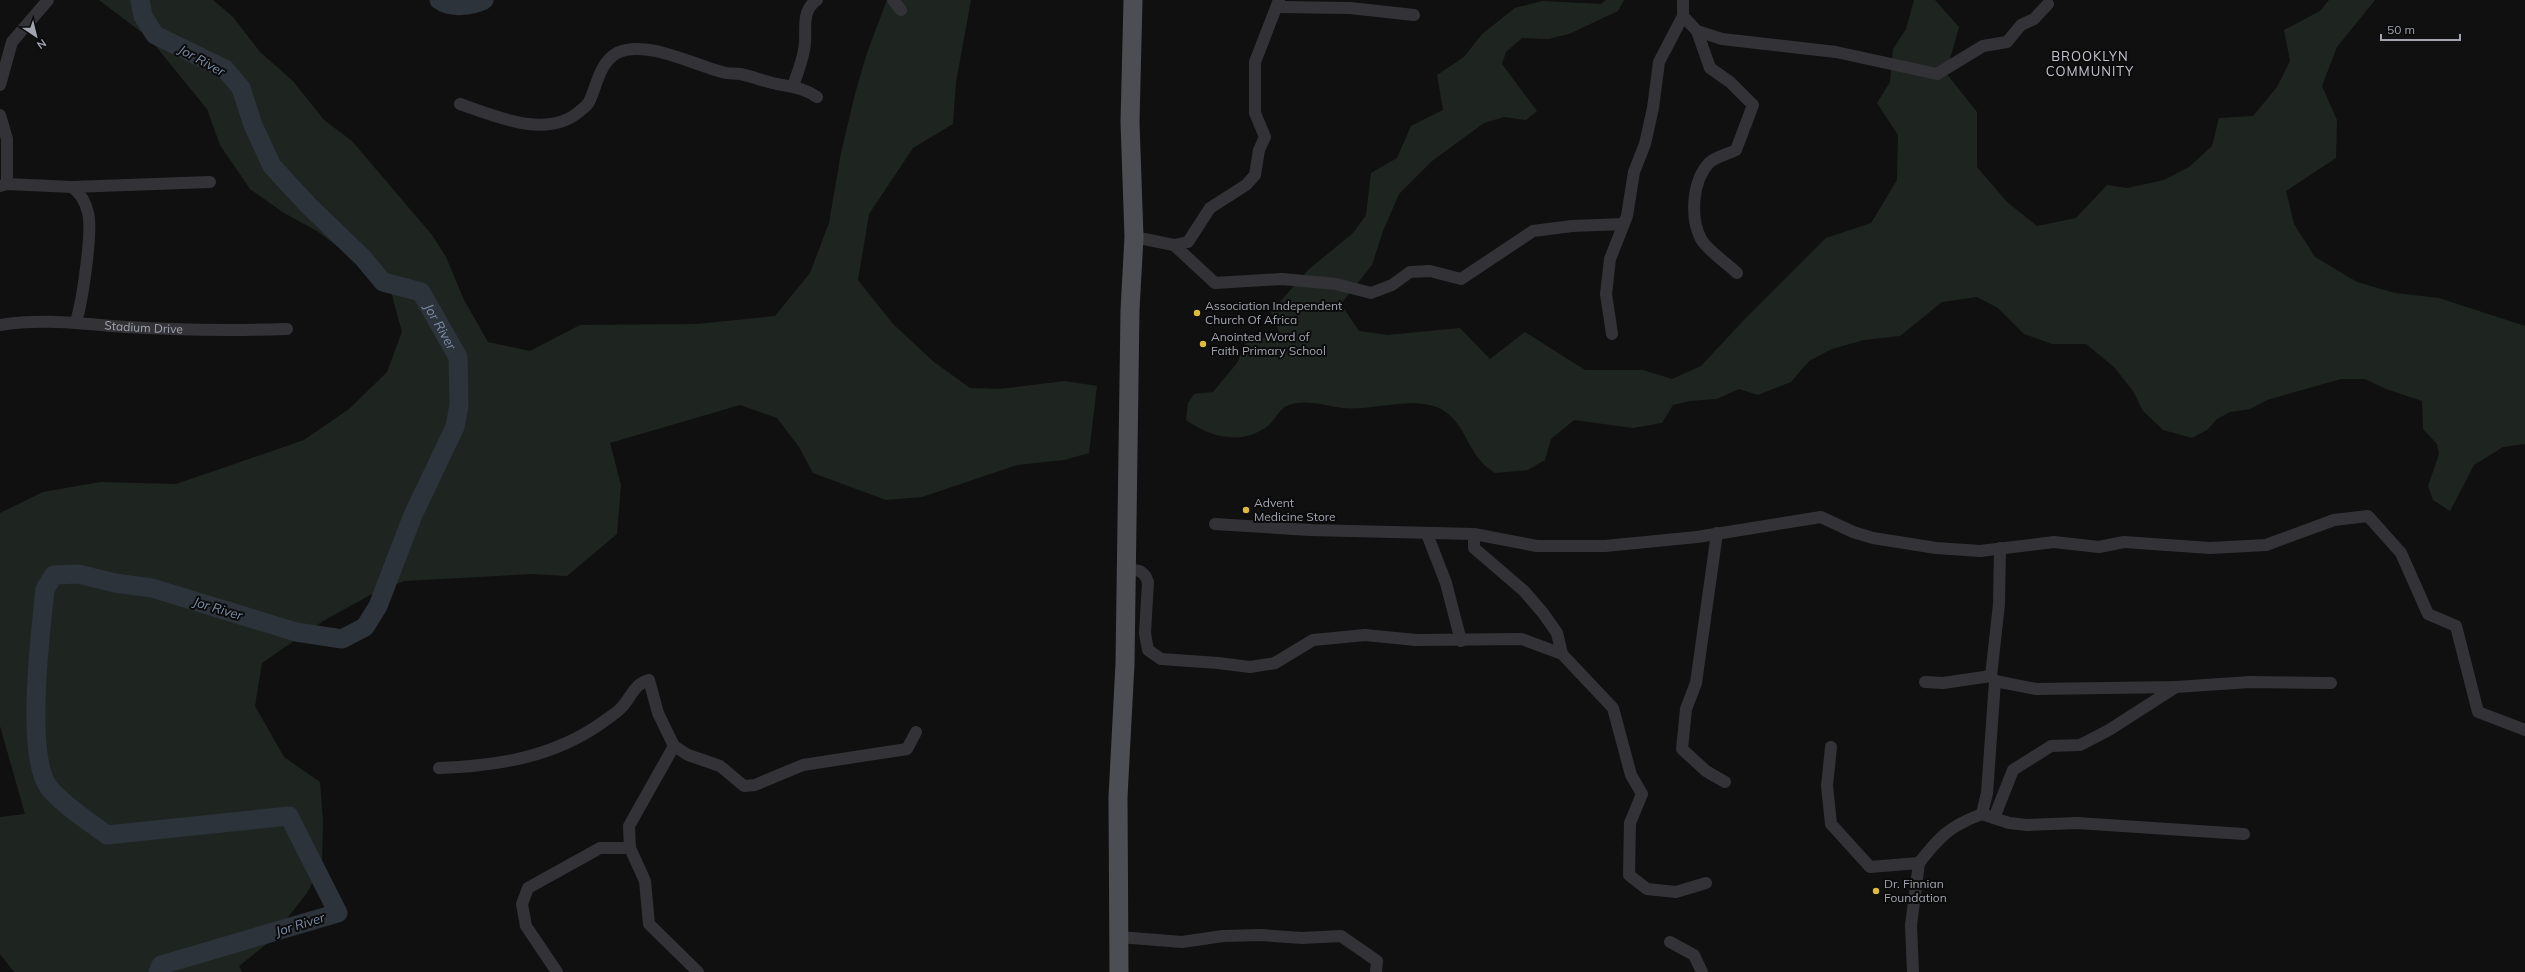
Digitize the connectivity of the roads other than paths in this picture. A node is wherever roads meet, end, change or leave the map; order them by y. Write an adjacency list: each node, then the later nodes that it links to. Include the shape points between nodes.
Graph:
1 (48, 0): 12 (street, via 12,42)
2 (817, 0): 13 (street, via 811,4 804,27 805,48)
3 (892, 0): 8 (street)
4 (1133, 0): 21 (main road, via 1130,122)
5 (1683, 0): 10 (street)
6 (1278, 4): 9 (street); 22 (street, via 1255,62 1255,113 1265,137 1259,150 1255,175 1246,185 1210,208 1188,242)
7 (2048, 4): 11 (street, via 2034,19 2020,25 2007,42 1983,46 1937,74 1836,52 1722,39)
8 (901, 10)
9 (1414, 15)
10 (1683, 16): 11 (street); 20 (street, via 1659,62 1645,144 1634,172 1628,216)
11 (1697, 31): 23 (street, via 1710,68 1730,82 1753,105 1736,150 1710,162 1699,176 1694,205 1695,222 1702,240)
12 (0, 85)
13 (793, 86): 14 (street, via 807,90); 15 (street, via 722,72 674,55 626,50 615,54 605,65 588,104 573,118 548,125 514,122)
14 (817, 97)
15 (460, 104)
16 (0, 115): 18 (street, via 7,139)
17 (210, 182): 19 (street)
18 (4, 185): 19 (street)
19 (72, 187): 24 (street, via 82,198 89,213 82,303)
20 (1624, 224): 22 (street, via 1533,231 1462,279 1430,271 1410,272 1392,285 1371,293 1336,284 1282,279 1215,283); 27 (street, via 1610,259 1607,287)
21 (1134, 237): 22 (street); 33 (main road, via 1130,310)
22 (1174, 245)
23 (1737, 273)
24 (76, 322): 25 (street, Stadium Drive, via 22,321); 26 (street, Stadium Drive, via 215,332)
25 (0, 325)
26 (287, 329)
27 (1612, 334)
28 (1215, 524): 30 (street)
29 (1717, 533): 31 (street, via 1605,546 1544,546); 32 (street, via 1821,517 1873,538 1936,548 1980,551); 45 (street, via 1696,683 1686,709 1682,749 1706,771)
30 (1427, 534): 31 (street); 34 (street, via 1446,583)
31 (1474, 534): 35 (street, via 1474,548 1524,592 1558,633)
32 (2000, 548): 36 (street); 40 (street, via 2054,542 2099,547 2124,542 2210,548 2266,545 2334,520 2368,516 2401,553 2428,614 2456,626 2478,712)
33 (1127, 569): 34 (street, via 1146,574 1148,582 1145,633 1148,650 1161,659 1250,667 1275,663 1313,640 1330,637 1365,635); 52 (main road, via 1124,700 1118,797)
34 (1461, 641): 35 (street, via 1522,638)
35 (1562, 654): 51 (street, via 1613,708 1631,775 1642,794 1630,823 1629,875 1647,889 1676,892)
36 (1993, 679): 37 (street); 39 (street, via 2036,689); 46 (street, via 1987,793)
37 (1925, 682)
38 (2331, 683): 39 (street, via 2250,682)
39 (2176, 687): 47 (street, via 2080,745 2051,746 2013,770)
40 (2525, 730)
41 (916, 732): 42 (street, via 907,749 803,765 750,786 744,786 720,766 688,755)
42 (674, 746): 44 (street, via 658,713 649,680 639,683 622,707 602,723 546,752 491,766); 49 (street, via 629,826)
43 (1831, 747): 50 (street, via 1827,786 1831,824 1870,867)
44 (439, 768)
45 (1725, 782)
46 (1982, 814): 47 (street); 50 (street, via 1956,824 1936,841)
47 (1994, 818): 48 (street, via 2009,823 2077,823)
48 (2244, 834)
49 (630, 848): 54 (street, via 600,848 528,888 522,904 526,926); 55 (street, via 645,881 649,924)
50 (1919, 863): 59 (street, via 1911,925)
51 (1706, 882)
52 (1118, 937): 56 (main road); 57 (street, via 1182,942 1223,936 1341,936 1377,961)
53 (1670, 942): 58 (street, via 1694,955)
54 (557, 972)
55 (698, 972)
56 (1120, 972)
57 (1376, 972)
58 (1702, 972)
59 (1913, 972)

